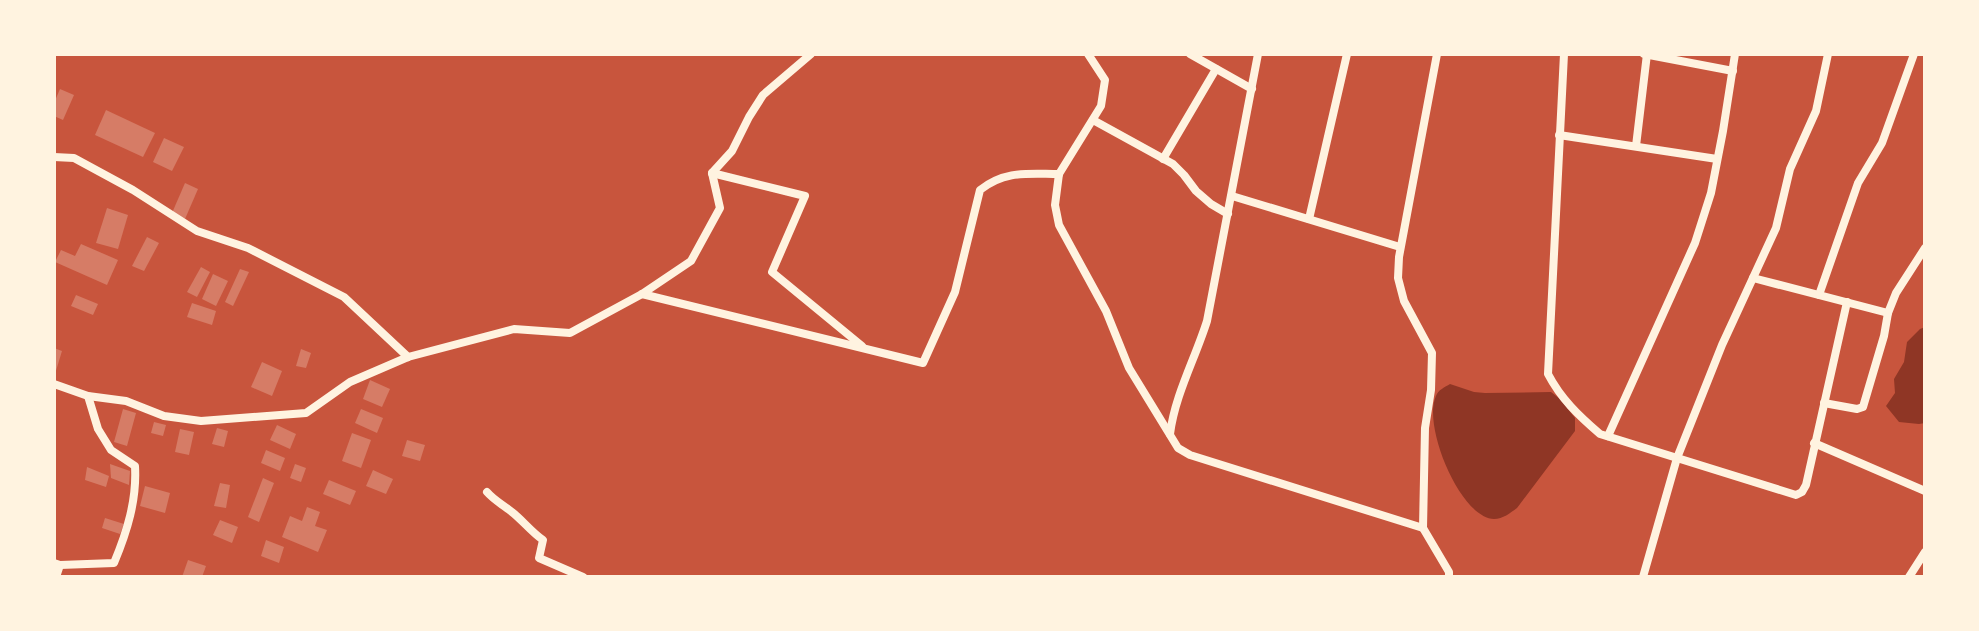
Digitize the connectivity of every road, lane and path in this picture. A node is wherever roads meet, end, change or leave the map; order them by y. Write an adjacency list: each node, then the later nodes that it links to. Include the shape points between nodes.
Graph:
1 (811, 54): 21 (street, via 763,95 732,151)
2 (1088, 54): 15 (street, via 1105,80)
3 (1190, 54): 12 (street)
4 (1258, 54): 14 (street)
5 (1347, 54): 25 (street)
6 (1437, 54): 26 (street)
7 (1564, 54): 16 (street)
8 (1646, 54): 13 (street); 17 (street)
9 (1735, 54): 13 (street)
10 (1828, 54): 28 (street, via 1816,111)
11 (1914, 54): 30 (street, via 1882,143 1858,183)
12 (1216, 69): 14 (street); 19 (street)
13 (1733, 71): 20 (street)
14 (1252, 89): 23 (street)
15 (1093, 120): 19 (street); 22 (street)
16 (1559, 135): 17 (street); 39 (street, via 1548,374 1575,411)
17 (1636, 146): 20 (street)
18 (54, 157): 34 (street, via 74,158 197,231 248,248 344,297)
19 (1163, 159): 24 (street)
20 (1717, 159): 39 (street, via 1695,243)
21 (712, 173): 29 (street, via 720,208 691,261); 33 (street, via 805,196 772,272)
22 (1059, 174): 33 (street, via 1007,175 980,190 955,292 923,363); 38 (street, via 1059,225 1106,311 1129,368)
23 (1232, 196): 24 (street); 25 (street)
24 (1228, 214): 38 (street, via 1207,321)
25 (1309, 219): 26 (street)
26 (1400, 247): 44 (street, via 1398,278 1404,301 1432,353)
27 (1925, 248): 32 (street)
28 (1753, 278): 30 (street); 41 (street)
29 (642, 294): 33 (street); 34 (street, via 570,333 514,329)
30 (1819, 295): 31 (street)
31 (1847, 302): 32 (street); 37 (street)
32 (1888, 313): 37 (street, via 1863,407)
33 (866, 349)
34 (408, 357): 36 (street, via 350,382 306,413 201,421)
35 (54, 384): 36 (street)
36 (88, 396): 46 (street, via 111,450 135,466 131,510 114,563)
37 (1824, 403): 40 (street)
38 (1170, 435): 44 (street, via 1190,455)
39 (1608, 436): 41 (street)
40 (1814, 443): 41 (street, via 1806,485 1796,495); 42 (street)
41 (1677, 458): 50 (street)
42 (1925, 491)
43 (487, 492): 48 (street, via 543,540 539,558)
44 (1423, 528): 49 (street)
45 (1925, 552): 51 (street)
46 (57, 564): 47 (street)
47 (56, 577)
48 (583, 577)
49 (1449, 577)
50 (1643, 577)
51 (1909, 577)

